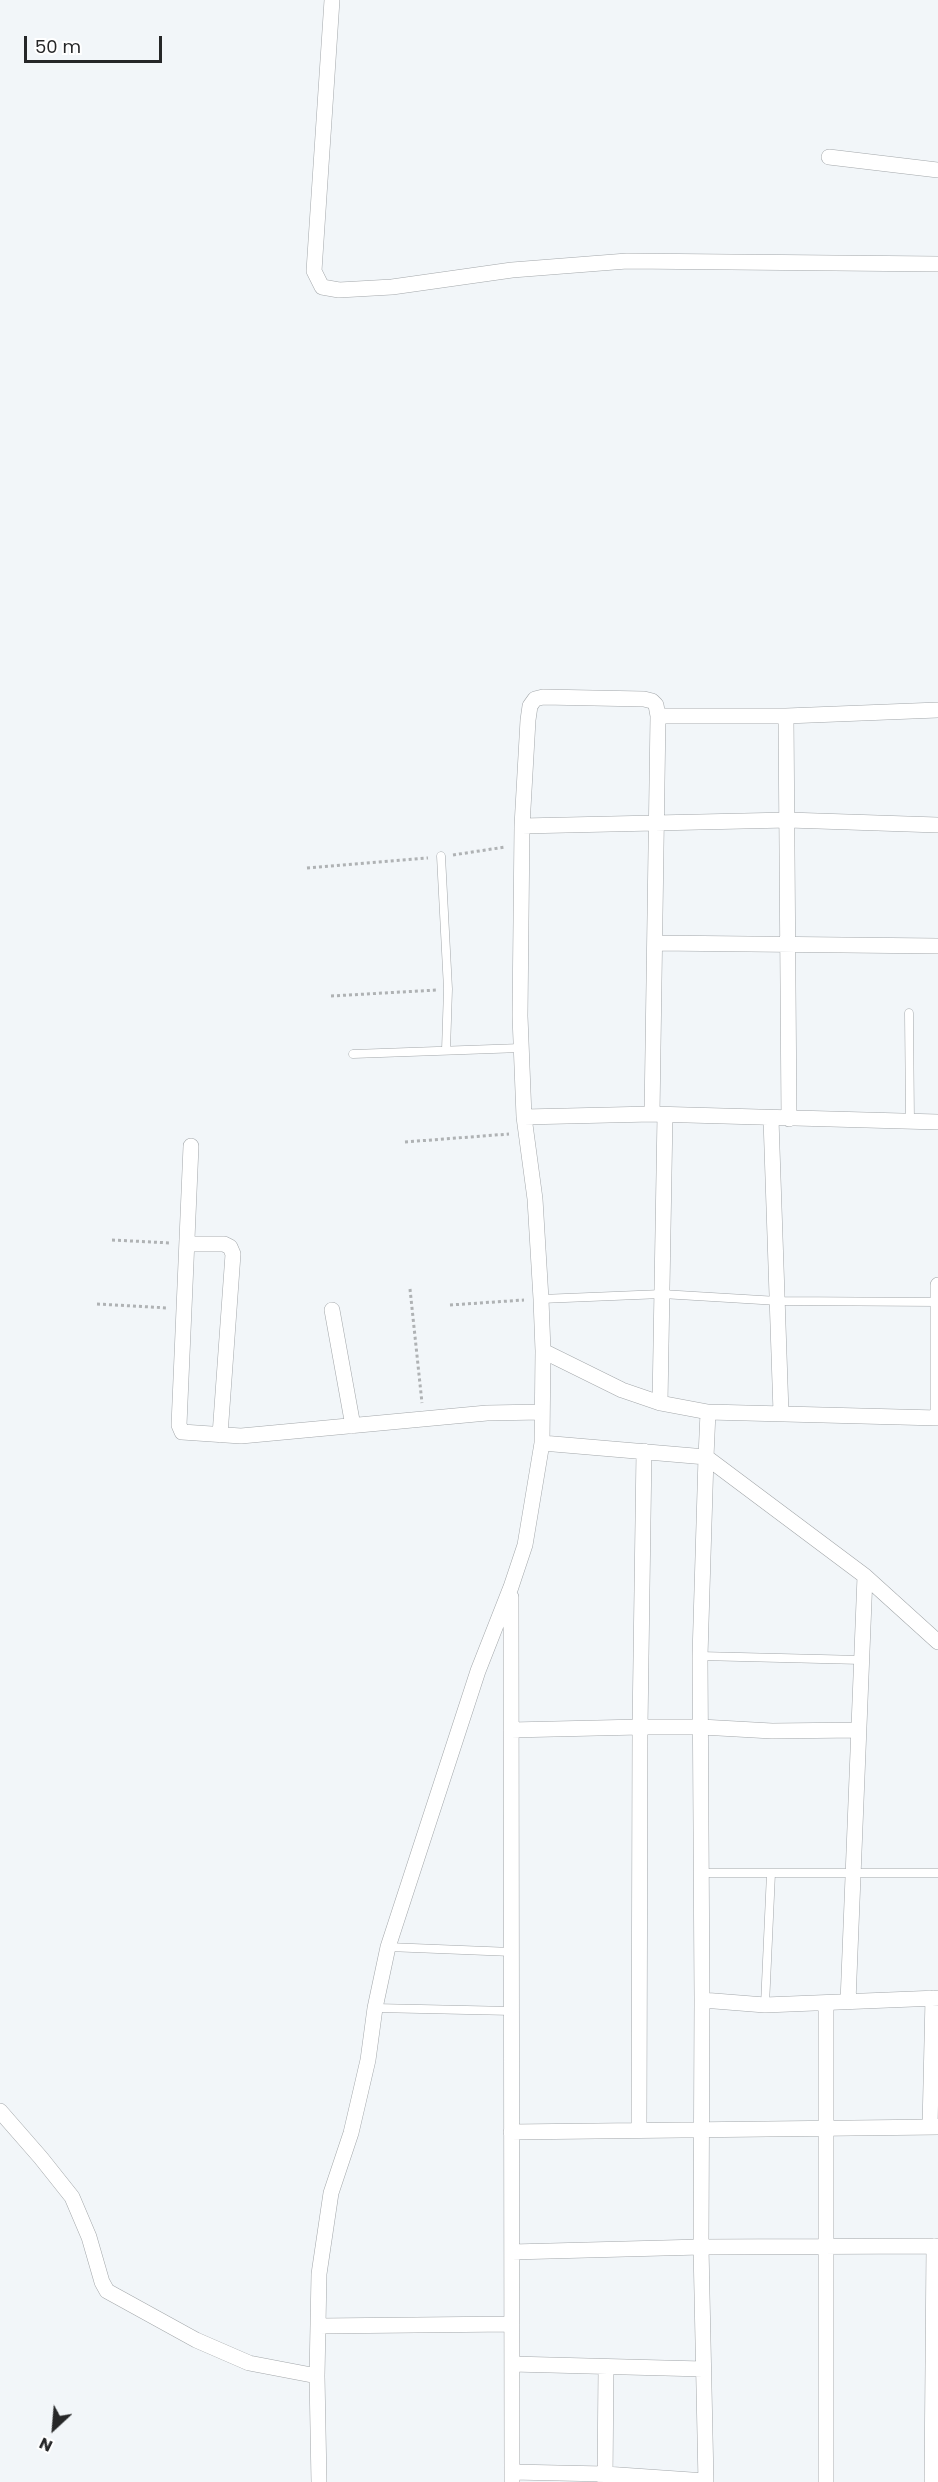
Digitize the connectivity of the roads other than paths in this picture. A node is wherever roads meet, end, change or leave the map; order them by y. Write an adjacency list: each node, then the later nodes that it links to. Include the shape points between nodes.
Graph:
1 (332, 0): 4 (street, via 314,271 322,287 392,287 512,270 627,261)
2 (829, 157): 3 (street)
3 (938, 170)
4 (938, 264)
5 (938, 710): 7 (street)
6 (658, 716): 7 (street); 9 (street); 11 (street, via 652,701 644,699 535,699 528,720)
7 (786, 716): 8 (street)
8 (788, 820): 9 (street); 10 (street); 14 (street)
9 (655, 825): 11 (street); 13 (street)
10 (938, 825)
11 (522, 826): 17 (street)
12 (441, 856): 18 (lane, via 448,990)
13 (655, 943): 14 (street); 20 (street)
14 (789, 946): 15 (street); 23 (street)
15 (938, 946)
16 (909, 1013): 24 (lane)
17 (521, 1048): 18 (lane); 21 (street)
18 (446, 1050): 19 (lane)
19 (353, 1054)
20 (658, 1115): 21 (street); 22 (street); 29 (street)
21 (524, 1116): 30 (street, via 535,1199)
22 (771, 1119): 23 (street); 31 (street)
23 (789, 1119): 24 (street)
24 (910, 1122): 25 (street)
25 (938, 1122)
26 (191, 1146): 27 (street)
27 (187, 1244): 41 (street, via 179,1425 182,1432 189,1434); 41 (street, via 224,1245 233,1254)
28 (938, 1285): 32 (street)
29 (662, 1294): 30 (lane); 31 (lane); 35 (street)
30 (541, 1299): 34 (street)
31 (778, 1301): 32 (lane); 38 (street)
32 (938, 1302): 39 (street)
33 (332, 1310): 40 (street)
34 (543, 1351): 35 (street, via 622,1390); 36 (street)
35 (660, 1403): 37 (street)
36 (542, 1412): 40 (street, via 487,1413); 42 (street)
37 (708, 1412): 38 (street); 44 (street)
38 (781, 1413): 39 (street)
39 (938, 1418)
40 (353, 1426): 41 (street)
41 (220, 1435)
42 (542, 1443): 43 (street); 46 (street, via 525,1545)
43 (645, 1451): 44 (street); 50 (street)
44 (706, 1457): 45 (street); 48 (street)
45 (865, 1576): 47 (street); 49 (street)
46 (511, 1587): 52 (street); 58 (street, via 478,1671)
47 (938, 1642)
48 (700, 1656): 49 (lane); 51 (street)
49 (861, 1660): 53 (street)
50 (640, 1727): 51 (street); 52 (street); 71 (street)
51 (701, 1727): 53 (street); 54 (street)
52 (512, 1730): 59 (street)
53 (858, 1730): 56 (street)
54 (701, 1873): 55 (lane); 61 (street)
55 (771, 1873): 56 (lane); 64 (lane)
56 (852, 1873): 57 (lane); 62 (street)
57 (938, 1873)
58 (388, 1947): 59 (lane); 65 (street)
59 (512, 1952): 66 (street)
60 (936, 1998): 62 (street); 68 (street)
61 (702, 2000): 64 (street); 69 (street)
62 (848, 2002): 63 (street)
63 (826, 2004): 64 (street); 70 (street)
64 (765, 2005)
65 (375, 2008): 66 (lane); 78 (street, via 351,2133 331,2193 319,2274)
66 (512, 2011): 72 (street)
67 (0, 2111): 83 (street, via 72,2197 107,2291 196,2340 249,2363)
68 (934, 2127): 70 (street)
69 (702, 2128): 70 (street); 71 (street); 74 (street)
70 (826, 2128): 75 (street)
71 (639, 2130): 72 (street)
72 (512, 2132): 76 (street)
73 (936, 2246): 75 (street); 81 (street)
74 (701, 2247): 75 (street); 76 (street); 82 (street)
75 (826, 2248): 88 (street)
76 (512, 2252): 77 (street)
77 (512, 2324): 78 (street); 79 (street)
78 (319, 2326): 83 (street)
79 (512, 2364): 80 (street); 84 (street)
80 (606, 2367): 82 (street); 85 (street)
81 (936, 2368): 89 (street)
82 (703, 2369): 86 (street)
83 (317, 2376): 87 (street)
84 (512, 2477): 85 (street)
85 (605, 2478): 86 (street)
86 (706, 2481)
87 (319, 2482)
88 (826, 2482)
89 (932, 2482)

